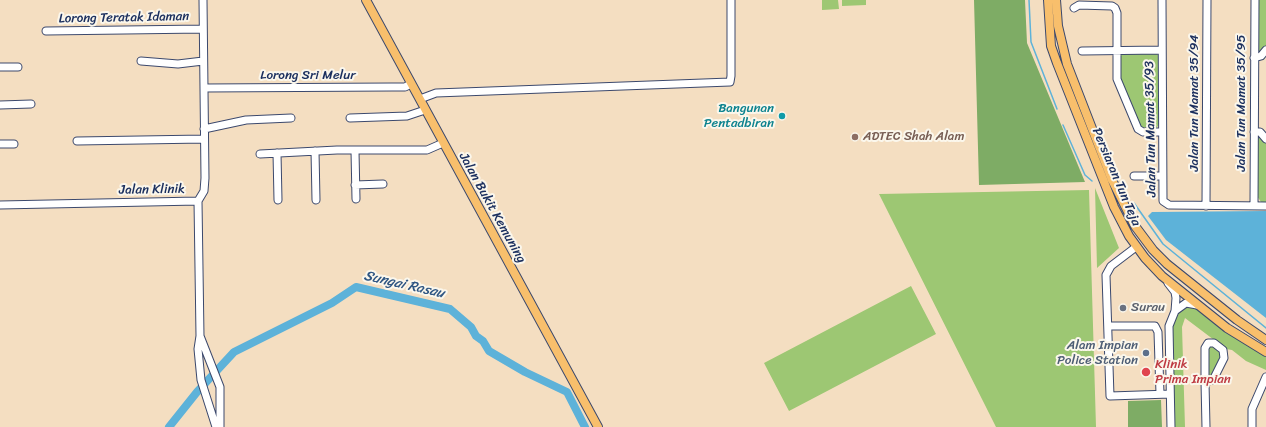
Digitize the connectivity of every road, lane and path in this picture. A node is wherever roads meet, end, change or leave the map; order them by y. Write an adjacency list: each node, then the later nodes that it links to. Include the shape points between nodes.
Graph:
1 (203, 0): 12 (street, Jalan Klinik)
2 (366, 0): 23 (main road, Jalan Bukit Kemuning)
3 (731, 0): 25 (street, via 730,82 436,93)
4 (1048, 0): 58 (main road, Persiaran Tun Teja, via 1052,46 1057,63 1114,207)
5 (1056, 0): 11 (main road, Persiaran Tun Teja)
6 (1064, 0): 11 (main road)
7 (1162, 0): 15 (street, Jalan Tun Mamat 35/93)
8 (1207, 0): 54 (street, Jalan Tun Mamat 35/94)
9 (1255, 0): 18 (street, Jalan Tun Mamat 35/95)
10 (1074, 8): 14 (street, via 1079,5 1115,8 1118,13)
11 (1056, 13): 64 (main road, Persiaran Tun Teja, via 1061,43 1072,77 1112,180 1135,226 1152,250 1167,264)
12 (203, 29): 13 (street, Lorong Teratak Idaman); 20 (street, Jalan Klinik)
13 (46, 31)
14 (1117, 50): 15 (street); 17 (street); 32 (street, via 1117,79 1135,124 1143,132)
15 (1162, 50): 32 (street, Jalan Tun Mamat 35/93)
16 (1266, 50): 18 (street, via 1261,56)
17 (1082, 51)
18 (1254, 58): 33 (street, Jalan Tun Mamat 35/95)
19 (141, 61): 20 (street, via 178,64)
20 (203, 61): 24 (street, Jalan Klinik)
21 (0, 67): 22 (street)
22 (18, 67)
23 (411, 84): 24 (street, Lorong Sri Melur, via 392,87); 25 (main road, Jalan Bukit Kemuning)
24 (204, 88): 31 (street, Jalan Klinik)
25 (420, 99): 28 (main road, Jalan Bukit Kemuning)
26 (31, 104): 27 (street)
27 (0, 105)
28 (425, 110): 30 (street, via 407,116); 37 (main road, Jalan Bukit Kemuning)
29 (291, 118): 31 (street, via 246,120)
30 (350, 118)
31 (204, 129): 34 (street, Jalan Klinik)
32 (1162, 132): 45 (street, Jalan Tun Mamat 35/93)
33 (1254, 132): 35 (street, via 1260,132); 55 (street, Jalan Tun Mamat 35/95)
34 (204, 139): 36 (street); 52 (street, Jalan Klinik, via 204,191)
35 (1266, 139)
36 (77, 141)
37 (443, 143): 41 (street, via 427,150); 72 (main road, Jalan Bukit Kemuning)
38 (0, 144): 39 (street)
39 (14, 144)
40 (315, 151): 41 (street); 42 (street); 50 (street)
41 (355, 151): 47 (street)
42 (277, 153): 43 (street); 49 (street)
43 (260, 154)
44 (1134, 176): 45 (street)
45 (1162, 176): 54 (street, Jalan Tun Mamat 35/93, via 1162,197 1167,204)
46 (383, 184): 47 (street)
47 (355, 185): 48 (street)
48 (356, 199)
49 (278, 200)
50 (316, 200)
51 (176, 201): 52 (street, Jalan Klinik); 53 (street, Jalan Klinik); 57 (street, via 193,209)
52 (198, 201): 57 (street)
53 (0, 205)
54 (1206, 206): 55 (street, Jalan Tun Mamat 35/93)
55 (1254, 206): 56 (street, Jalan Tun Mamat 35/93)
56 (1266, 206)
57 (198, 236): 63 (street)
58 (1136, 247): 59 (main road, Persiaran Tun Teja); 62 (street, via 1112,266 1106,275)
59 (1162, 276): 60 (main road, Persiaran Tun Teja); 61 (street, via 1175,292)
60 (1202, 308): 61 (street, via 1186,302); 65 (main road, Persiaran Tun Teja)
61 (1175, 311): 69 (street, via 1168,326)
62 (1108, 326): 68 (street, via 1156,326); 68 (street, via 1110,396)
63 (200, 336): 70 (street, via 198,349 201,380); 71 (street, via 220,388)
64 (1266, 340)
65 (1266, 352)
66 (1266, 377): 75 (street, via 1252,409)
67 (1205, 382): 67 (street, via 1213,380 1224,358 1223,350 1214,343 1208,344 1205,348); 74 (street)
68 (1160, 394): 69 (street)
69 (1170, 394): 73 (street)
70 (216, 427)
71 (220, 427)
72 (598, 427)
73 (1171, 427)
74 (1206, 427)
75 (1252, 427)

